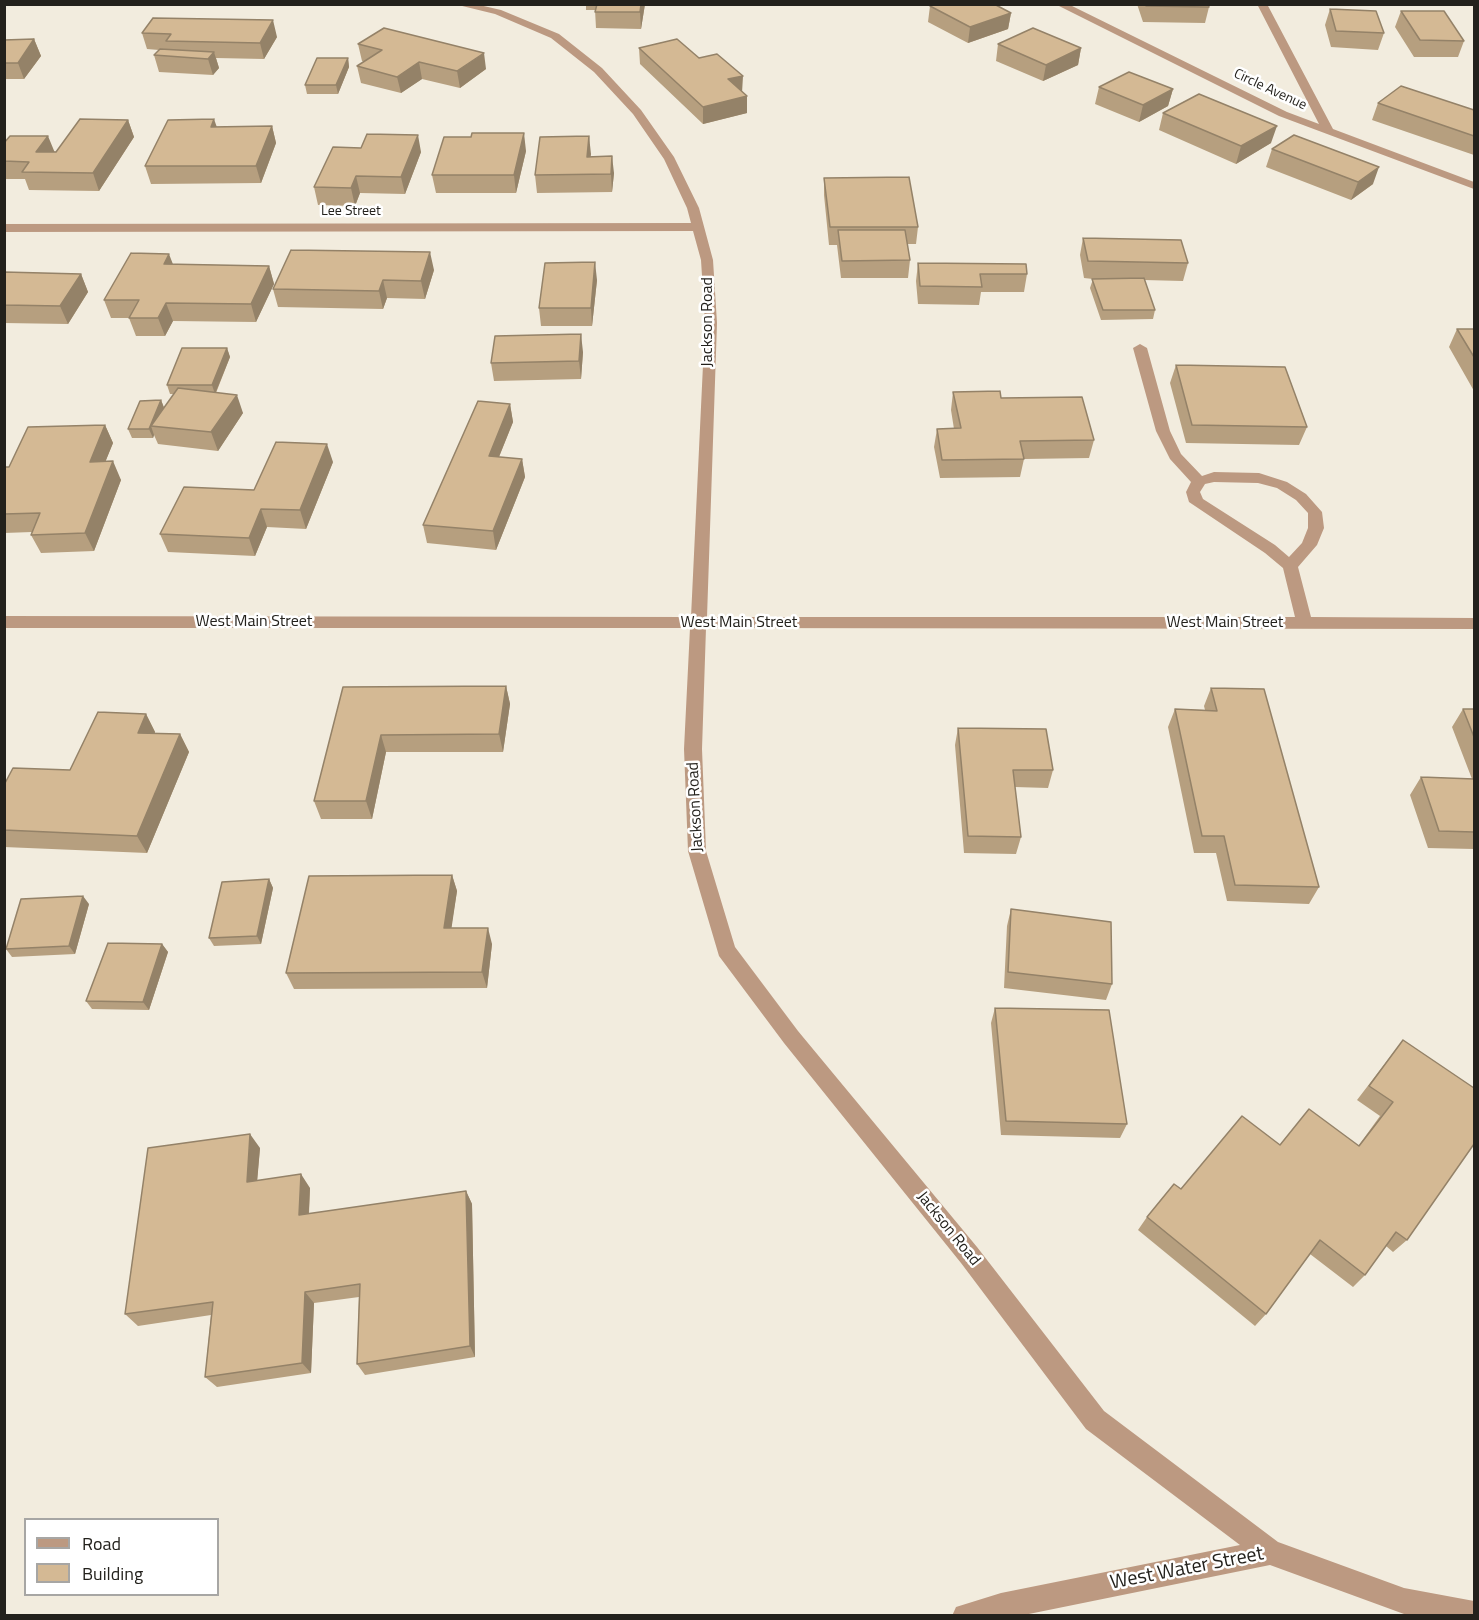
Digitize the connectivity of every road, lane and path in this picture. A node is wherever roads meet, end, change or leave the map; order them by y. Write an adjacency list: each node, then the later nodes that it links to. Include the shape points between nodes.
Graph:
1 (458, 4): 6 (street, Jackson Road, via 498,12 555,36 598,70 637,112 670,159)
2 (1059, 4): 4 (street, Circle Avenue, via 1283,114)
3 (1262, 4): 4 (street)
4 (1329, 132): 5 (street, Circle Avenue)
5 (1474, 186)
6 (698, 227): 7 (street, Lee Street); 13 (street, Jackson Road, via 707,260 711,323)
7 (4, 228)
8 (1140, 348): 9 (street, via 1163,431 1175,456)
9 (1199, 481): 10 (street, via 1193,492 1196,502); 10 (street, via 1214,477 1259,478 1282,485 1301,497 1315,512 1316,528 1309,544)
10 (1290, 566): 12 (street)
11 (4, 622): 13 (street, West Main Street)
12 (1305, 622): 13 (street, West Main Street); 14 (street, West Main Street)
13 (697, 623): 15 (street, Jackson Road, via 693,748 697,851 726,950 1095,1420)
14 (1474, 623)
15 (1270, 1552): 16 (street, West Water Street, via 1404,1601); 17 (street, West Water Street)
16 (1474, 1614)
17 (966, 1616)

